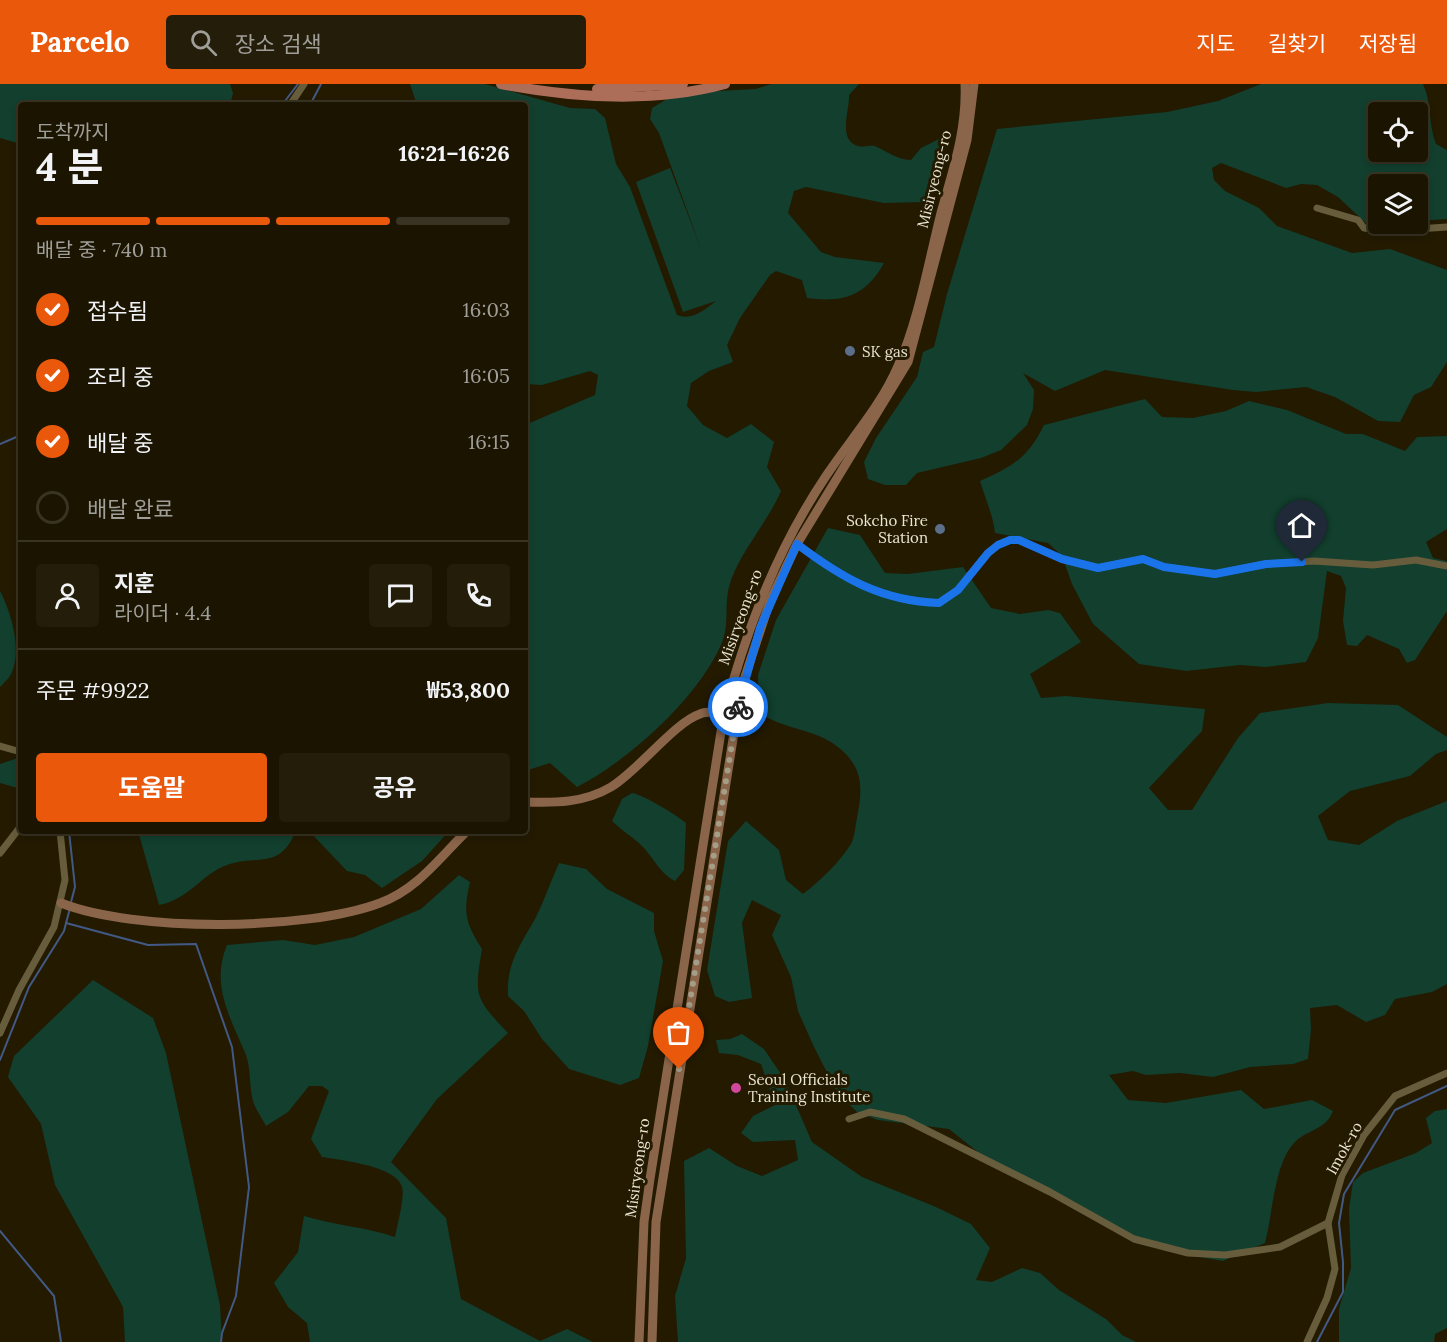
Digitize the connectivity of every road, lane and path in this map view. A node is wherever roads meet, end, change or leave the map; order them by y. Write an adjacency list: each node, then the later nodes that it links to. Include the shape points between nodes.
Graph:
1 (304, 84): 8 (street)
2 (501, 84): 5 (main road, via 568,95 611,97 664,94)
3 (532, 84): 4 (main road, via 608,89)
4 (683, 84)
5 (725, 84)
6 (965, 84): 13 (main road, Misiryeong-ro, via 965,114 958,152 903,354 883,393 817,490 772,572 745,639)
7 (974, 84): 11 (main road, Misiryeong-ro, via 967,140 908,362)
8 (292, 102)
9 (1317, 208): 10 (street, via 1358,220 1364,228 1388,231)
10 (1447, 227)
11 (797, 544): 12 (street, via 861,587 939,603 958,590 988,553 1010,540 1098,568 1143,559 1164,567 1215,574 1266,564 1314,561 1373,565 1416,560); 14 (main road, Misiryeong-ro, via 760,628)
12 (1447, 566)
13 (724, 713): 14 (main road); 17 (main road, via 700,714 610,788 579,800); 27 (main road, Misiryeong-ro, via 644,1222)
14 (736, 716): 28 (main road, Misiryeong-ro, via 656,1222)
15 (0, 746): 16 (street)
16 (18, 751)
17 (528, 802)
18 (18, 830): 21 (street)
19 (60, 834): 22 (street, via 65,880)
20 (464, 834): 22 (main road, via 415,885 381,903 340,914 209,924 106,918)
21 (0, 853)
22 (62, 904): 23 (street)
23 (0, 1033)
24 (1447, 1073): 26 (street, Imok-ro, via 1395,1096 1384,1107 1342,1175)
25 (849, 1119): 26 (street, via 870,1112 904,1119 1134,1239 1188,1253 1225,1255 1280,1247)
26 (1328, 1223): 29 (street, Imok-ro, via 1335,1269)
27 (639, 1342)
28 (652, 1342)
29 (1307, 1342)

